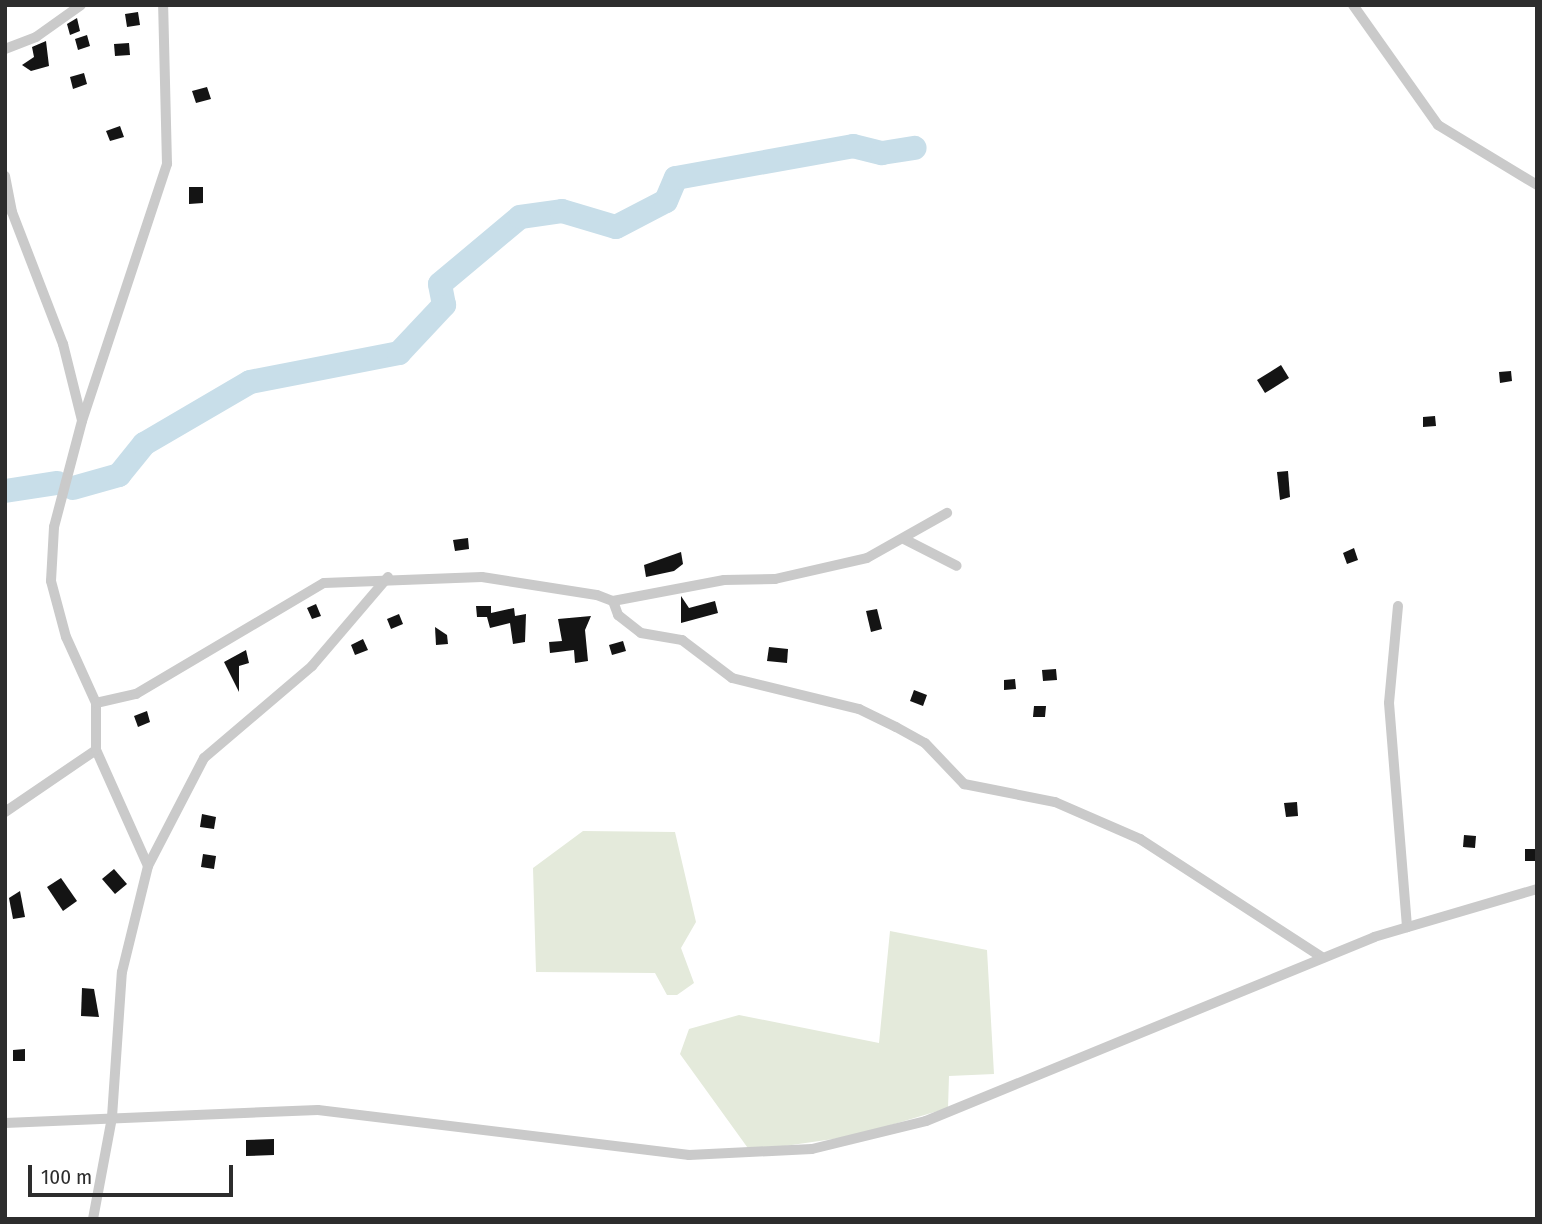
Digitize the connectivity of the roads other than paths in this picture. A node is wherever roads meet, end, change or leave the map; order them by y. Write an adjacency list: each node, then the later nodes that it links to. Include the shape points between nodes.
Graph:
1 (81, 5): 4 (street, via 36,37)
2 (163, 5): 8 (street, via 167,164)
3 (1353, 5): 6 (street, via 1438,125)
4 (5, 49)
5 (5, 176): 7 (street)
6 (1537, 185)
7 (9, 209): 8 (street, via 39,271)
8 (82, 421): 15 (street, via 54,527 51,581 66,637)
9 (947, 513): 10 (street)
10 (904, 540): 11 (street); 13 (street, via 867,558 775,579 724,580)
11 (957, 566)
12 (388, 577): 13 (street, via 482,577); 15 (street, via 324,583 136,694); 18 (street, via 312,666 204,758)
13 (613, 601): 21 (street, via 618,615 641,633 682,640 732,678 859,709 896,727 925,743 964,784 1055,802 1140,839)
14 (1398, 606): 20 (street, via 1389,703)
15 (96, 703): 16 (street)
16 (96, 750): 17 (street); 18 (street)
17 (5, 812)
18 (148, 866): 22 (street, via 122,972)
19 (1537, 889): 20 (street)
20 (1407, 927): 21 (street)
21 (1323, 958): 22 (street, via 926,1121 765,1156 689,1154 358,1112)
22 (111, 1117): 23 (street); 24 (street)
23 (5, 1123)
24 (93, 1219)

